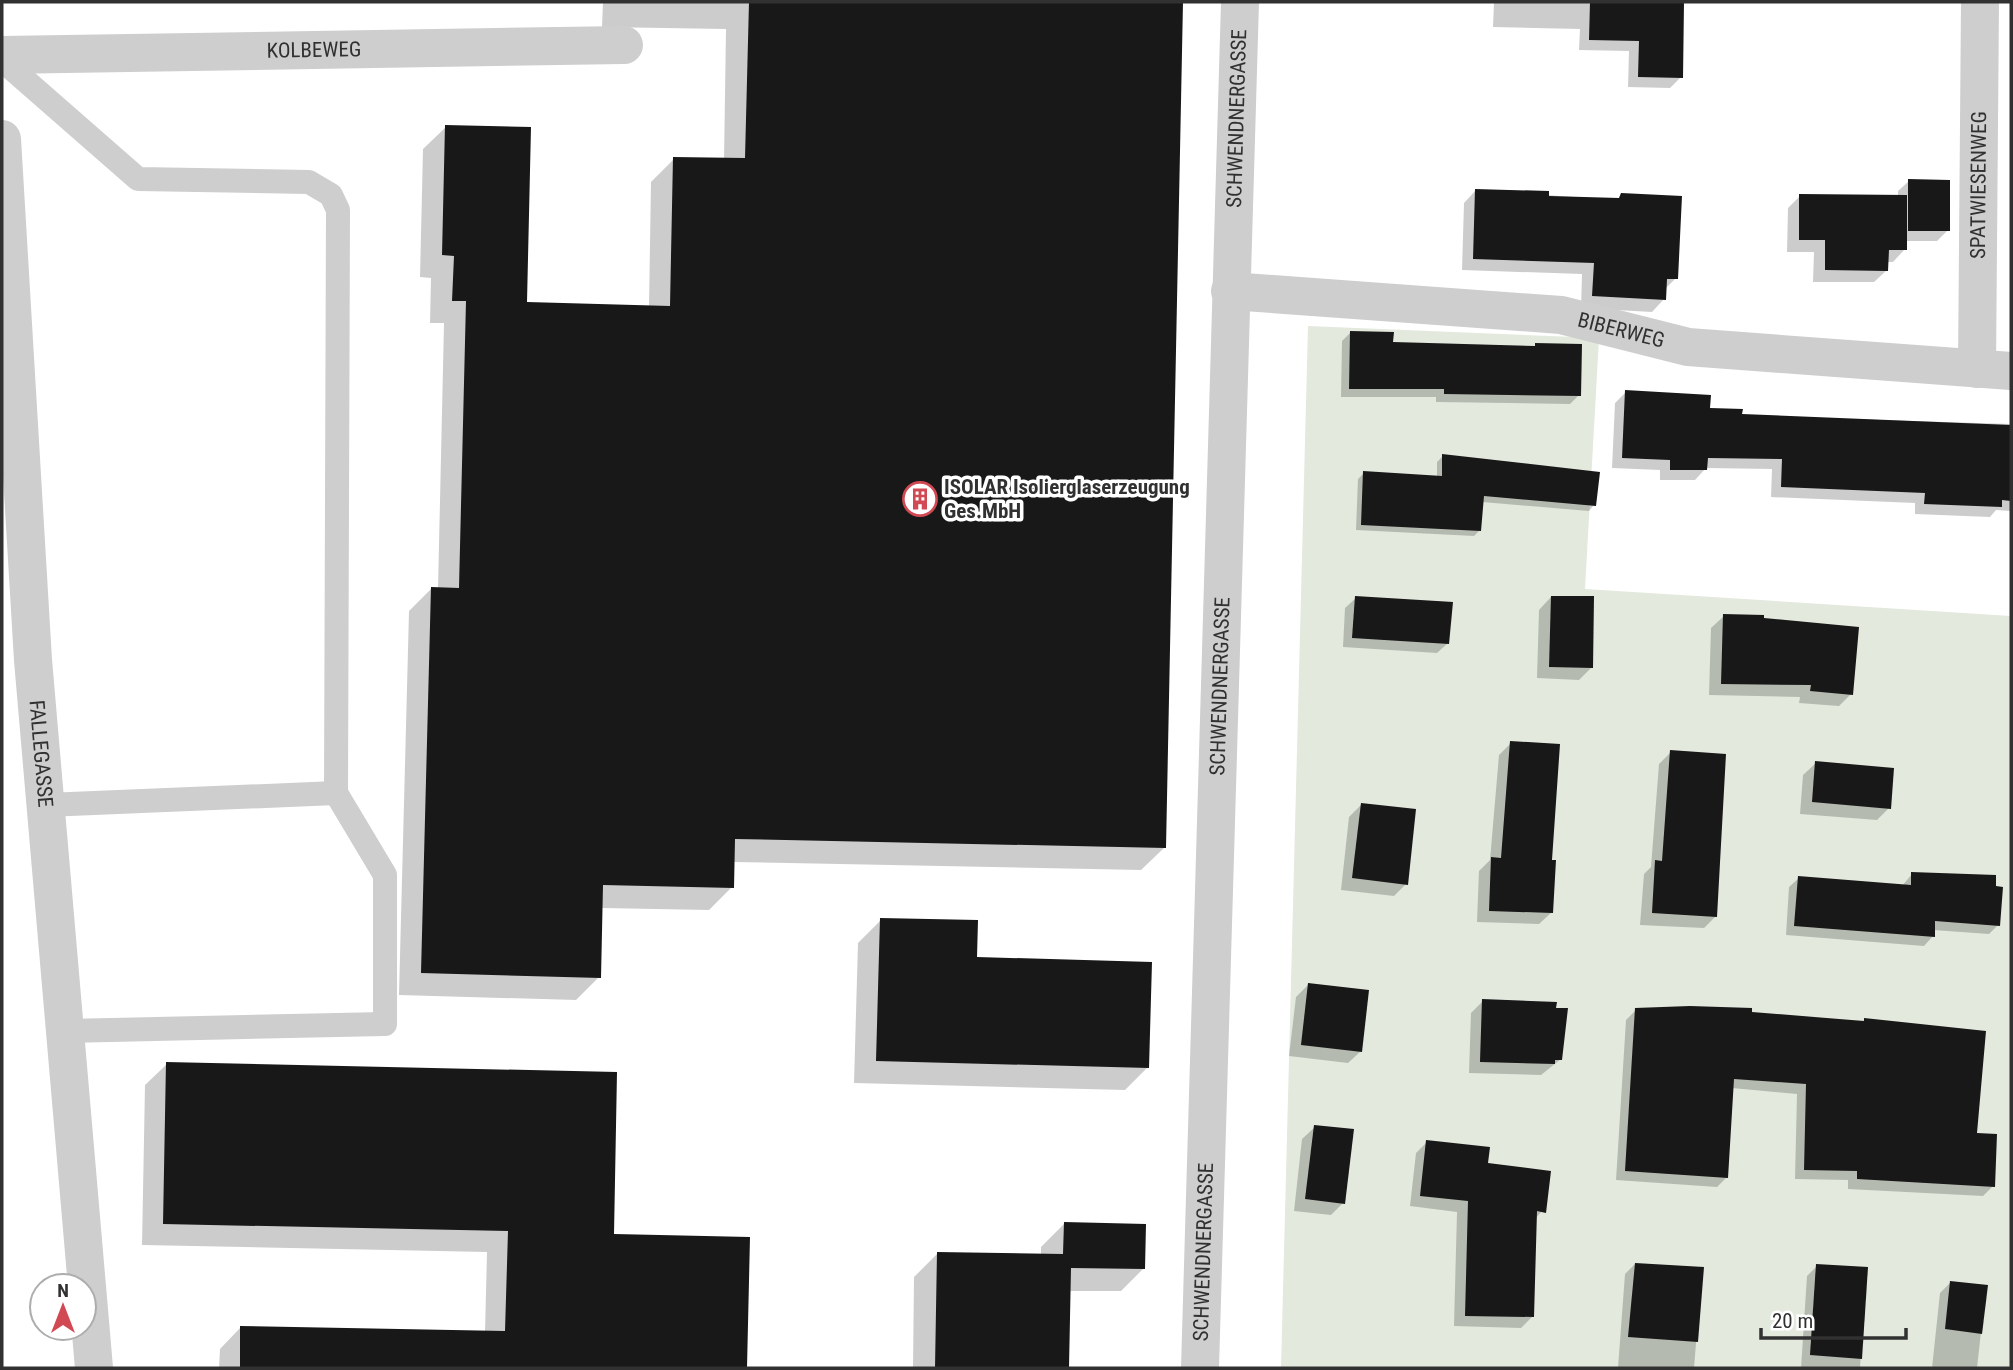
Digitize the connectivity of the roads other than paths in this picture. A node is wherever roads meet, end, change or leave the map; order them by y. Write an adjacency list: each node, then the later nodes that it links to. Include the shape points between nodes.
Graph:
1 (1240, 2): 6 (street, SCHWENDNERGASSE)
2 (1980, 2): 8 (street, SPATWIESENWEG)
3 (624, 45): 4 (street, KOLBEWEG)
4 (2, 58): 9 (lane, via 138,179 309,182 331,195 338,210)
5 (2, 139): 7 (street, FALLEGASSE)
6 (1230, 291): 8 (street, BIBERWEG, via 1561,315 1688,347); 13 (street, SCHWENDNERGASSE)
7 (8, 340): 10 (street, FALLEGASSE)
8 (1994, 370)
9 (336, 793): 10 (lane); 11 (lane, via 385,875 385,1024)
10 (46, 805): 11 (street, FALLEGASSE)
11 (65, 1031): 12 (street, FALLEGASSE)
12 (94, 1368)
13 (1200, 1368)

